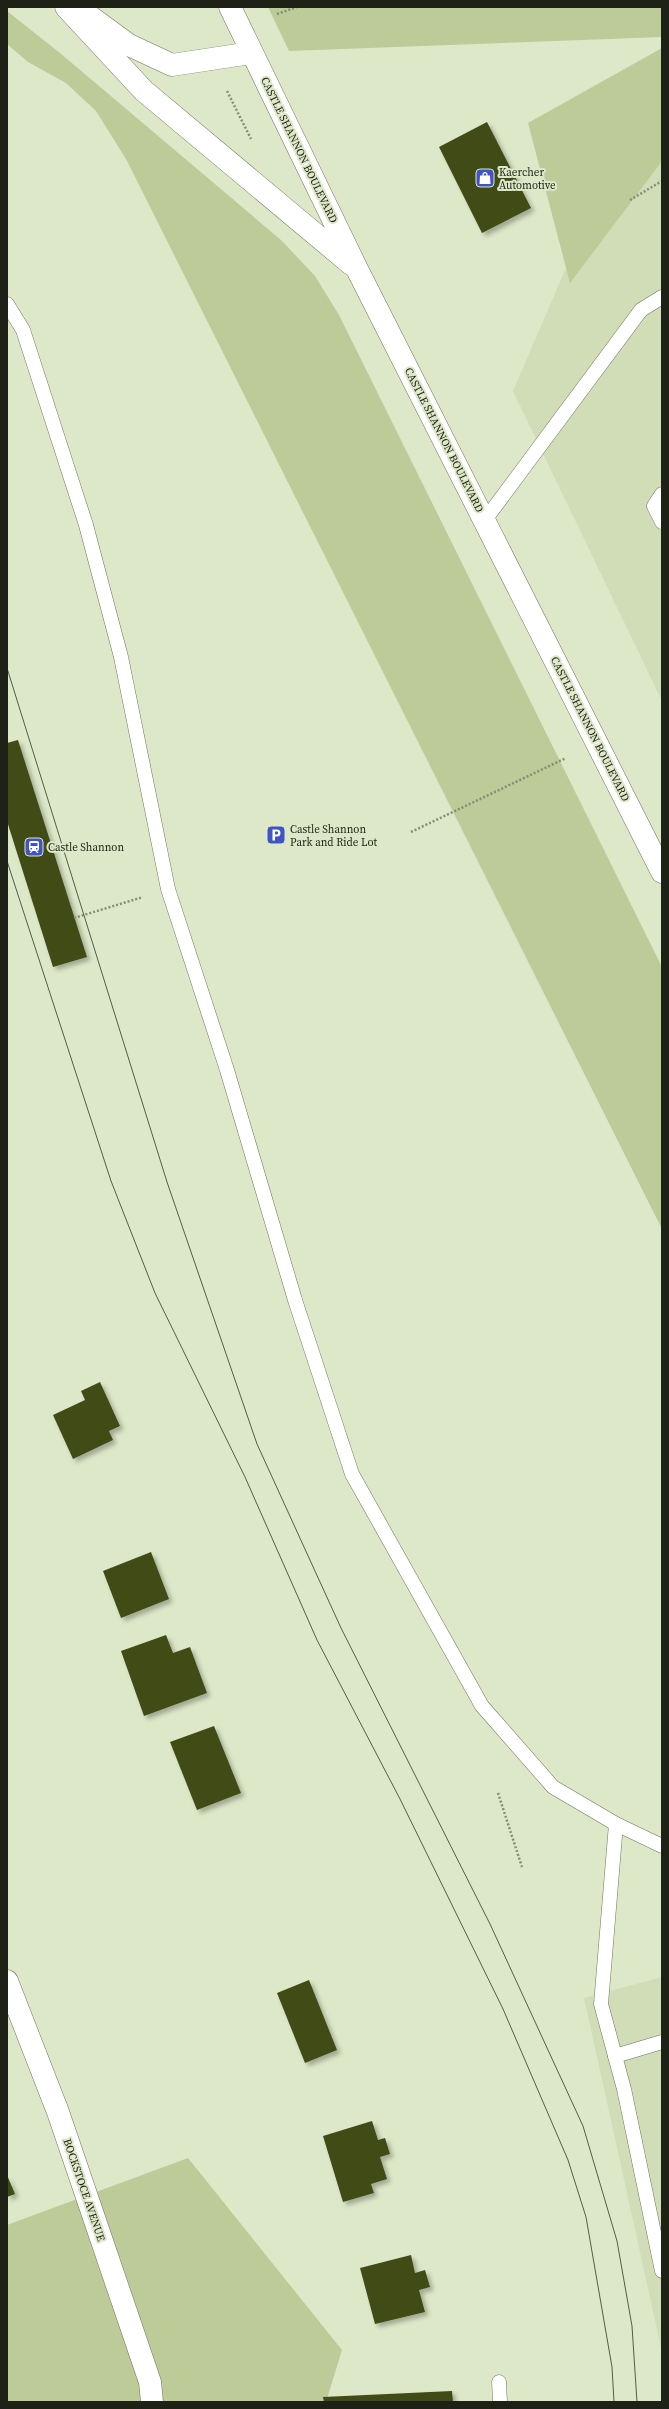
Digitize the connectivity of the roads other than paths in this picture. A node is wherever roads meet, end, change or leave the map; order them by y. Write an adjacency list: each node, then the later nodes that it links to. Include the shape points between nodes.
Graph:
1 (66, 7): 5 (street, via 144,91)
2 (76, 7): 4 (street, via 129,45 172,65)
3 (230, 7): 4 (street, CASTLE SHANNON BOULEVARD)
4 (252, 53): 5 (street, CASTLE SHANNON BOULEVARD)
5 (357, 268): 9 (street, CASTLE SHANNON BOULEVARD)
6 (662, 297): 9 (lane, via 641,310)
7 (7, 304): 12 (lane, via 23,330 86,525 121,657 168,889 227,1070 295,1300 352,1474 482,1706 553,1787)
8 (662, 494): 10 (lane, via 654,506)
9 (485, 520): 11 (street, CASTLE SHANNON BOULEVARD)
10 (662, 522)
11 (662, 872)
12 (616, 1824): 13 (lane); 16 (lane, via 601,2004)
13 (662, 1846)
14 (7, 1981): 19 (street, BOCKSTOCE AVENUE, via 58,2112 150,2382)
15 (662, 2042): 16 (lane)
16 (615, 2056): 17 (lane)
17 (662, 2271)
18 (499, 2382): 20 (lane)
19 (152, 2402)
20 (500, 2402)

